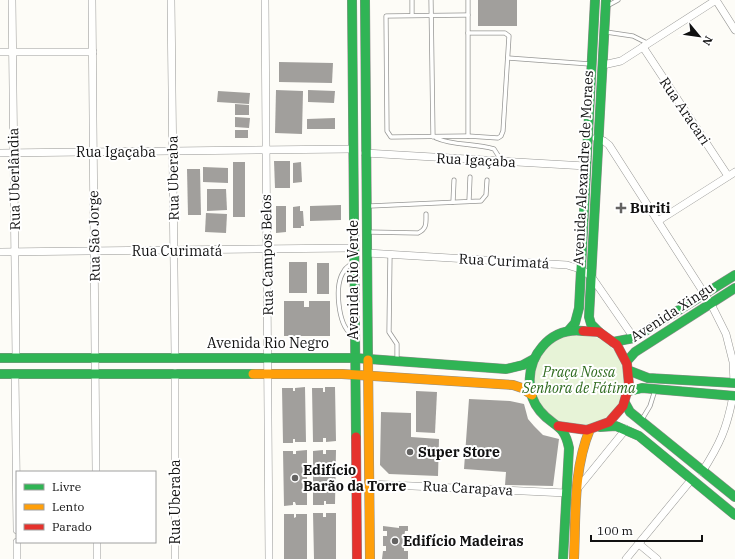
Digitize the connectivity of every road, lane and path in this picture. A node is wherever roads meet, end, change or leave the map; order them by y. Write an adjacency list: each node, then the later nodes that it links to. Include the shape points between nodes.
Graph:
1 (12, 0): 22 (street, Rua Uberlândia)
2 (92, 0): 23 (street, Rua São Jorge)
3 (171, 0): 34 (street, Rua Uberaba)
4 (264, 0): 32 (street, Rua Campos Belos)
5 (352, 0): 31 (main road, Avenida Rio Verde)
6 (365, 0): 37 (main road, Avenida Rio Verde)
7 (412, 0): 16 (lane)
8 (431, 0): 14 (lane)
9 (468, 0): 15 (lane)
10 (595, 0): 25 (main road, Avenida Alexandre de Moraes)
11 (618, 0): 13 (lane)
12 (716, 0): 17 (street); 20 (street)
13 (606, 3): 18 (main road, Avenida Alexandre de Moraes)
14 (432, 15): 15 (lane); 16 (lane); 28 (lane)
15 (468, 15): 19 (lane)
16 (412, 16): 28 (lane, via 386,16 387,131 394,139)
17 (735, 30)
18 (605, 32): 20 (lane, via 633,36); 26 (main road, Avenida Alexandre de Moraes)
19 (468, 33): 24 (lane, via 507,34); 27 (lane)
20 (645, 45): 26 (street, via 621,61); 41 (street, Rua Aracari)
21 (0, 52): 22 (street)
22 (12, 52): 23 (street); 36 (street, Rua Uberlândia)
23 (92, 52): 33 (street, Rua São Jorge)
24 (508, 58): 25 (lane); 27 (lane, via 501,136)
25 (591, 64): 29 (main road, Avenida Alexandre de Moraes)
26 (603, 65): 30 (main road, Avenida Alexandre de Moraes)
27 (468, 136): 28 (lane)
28 (433, 137): 38 (lane, via 447,143 494,149)
29 (588, 138): 30 (street); 39 (main road, Avenida Alexandre de Moraes)
30 (599, 138): 49 (street, via 609,145); 62 (main road, Avenida Alexandre de Moraes)
31 (353, 149): 32 (street, Rua Igaçaba); 51 (main road, Avenida Rio Verde)
32 (265, 151): 34 (street, Rua Igaçaba); 52 (street, Rua Campos Belos)
33 (94, 152): 34 (street, Rua Igaçaba); 36 (street, Rua Igaçaba); 56 (street, Rua São Jorge)
34 (172, 152): 53 (street, Rua Uberaba)
35 (0, 153): 36 (street, Rua Igaçaba)
36 (14, 153): 55 (street, Rua Uberlândia)
37 (366, 153): 38 (street, Rua Igaçaba); 47 (main road, Avenida Rio Verde)
38 (501, 161): 39 (street, Rua Igaçaba)
39 (586, 166): 60 (main road, Avenida Alexandre de Moraes)
40 (735, 172): 41 (street)
41 (728, 176): 49 (street)
42 (470, 178): 45 (lane)
43 (454, 180): 46 (lane)
44 (487, 180): 45 (lane, via 484,199)
45 (469, 201): 46 (lane)
46 (453, 202): 47 (lane)
47 (366, 206): 50 (main road, Avenida Rio Verde)
48 (426, 214): 50 (lane, via 424,230 418,233)
49 (658, 221): 64 (street)
50 (367, 232): 57 (main road, Avenida Rio Verde)
51 (353, 248): 52 (street, Rua Curimatá); 59 (main road, Avenida Rio Verde)
52 (267, 250): 53 (street, Rua Curimatá); 73 (street, Rua Campos Belos)
53 (174, 251): 56 (street, Rua Curimatá); 72 (street, Rua Uberaba)
54 (0, 252): 55 (street, Rua Curimatá)
55 (15, 252): 56 (street, Rua Curimatá); 75 (street, Rua Uberlândia)
56 (94, 252): 71 (street, Rua São Jorge)
57 (367, 253): 58 (street, Rua Curimatá); 77 (main road, Avenida Rio Verde)
58 (390, 254): 60 (street, Rua Curimatá, via 567,265); 79 (lane, via 389,332 397,344)
59 (353, 262): 68 (main road, Avenida Rio Verde); 68 (lane, via 344,270 339,289 342,322 346,330)
60 (580, 269): 62 (street, Rua Curimatá); 66 (main road, Avenida Alexandre de Moraes, via 579,308 575,323)
61 (735, 275): 64 (main road, Avenida Xingu)
62 (591, 276): 67 (main road, Avenida Alexandre de Moraes, via 589,317 591,324); 69 (street, Avenida Xingu)
63 (735, 288): 65 (main road, Avenida Xingu)
64 (705, 294): 65 (street); 69 (main road, Avenida Xingu)
65 (711, 304): 80 (main road, Avenida Xingu, via 634,352); 89 (street, via 726,334)
66 (569, 330): 67 (main road, via 590,330); 78 (main road, via 555,336 543,346)
67 (600, 333): 70 (main road)
68 (354, 336): 76 (main road, Avenida Rio Verde)
69 (634, 338): 70 (main road, Avenida Xingu)
70 (613, 342): 80 (main road)
71 (95, 357): 72 (main road, Avenida Rio Negro); 75 (main road, Avenida Rio Negro); 86 (street, Rua São Jorge)
72 (174, 357): 73 (main road, Avenida Rio Negro)
73 (268, 357): 76 (main road, Avenida Rio Negro); 83 (street, Rua Campos Belos)
74 (0, 358): 75 (main road, Avenida Rio Negro)
75 (16, 358)
76 (355, 358): 77 (main road, Avenida Rio Negro); 87 (main road, Avenida Rio Verde)
77 (368, 358): 79 (main road, Avenida Rio Negro); 88 (main road, Avenida Rio Verde)
78 (534, 359): 79 (main road, Avenida Rio Negro, via 506,369); 92 (main road, via 530,371)
79 (397, 361)
80 (627, 361): 81 (main road)
81 (630, 371): 89 (main road, via 648,378); 91 (main road)
82 (174, 373): 83 (main road); 86 (main road); 113 (street, Rua Uberaba)
83 (268, 373): 87 (main road); 114 (street, Rua Campos Belos)
84 (0, 374): 85 (main road)
85 (15, 374): 86 (main road); 99 (street)
86 (96, 374): 100 (street, Rua São Jorge)
87 (355, 375): 88 (main road); 115 (main road, Avenida Rio Verde)
88 (368, 376): 92 (main road, via 513,385); 103 (main road, Avenida Rio Verde)
89 (735, 383)
90 (656, 389): 91 (main road, via 642,388); 93 (main road); 95 (lane)
91 (629, 391): 94 (main road)
92 (532, 395): 96 (main road, via 538,408)
93 (734, 396): 101 (street, via 719,446)
94 (625, 403): 95 (main road, via 630,412); 97 (main road, via 609,421)
95 (641, 421): 101 (main road)
96 (558, 426): 97 (main road, via 580,430); 105 (main road, via 566,434 569,448)
97 (594, 428): 98 (main road, via 616,426); 104 (main road, via 584,441 579,460)
98 (626, 429): 102 (main road, via 639,436); 104 (street)
99 (16, 471)
100 (96, 471)
101 (702, 472): 106 (main road)
102 (691, 480): 107 (main road); 110 (street)
103 (369, 484): 105 (street, Rua Carapava); 116 (main road, Avenida Rio Verde)
104 (578, 488): 118 (main road)
105 (566, 493): 117 (main road)
106 (735, 497)
107 (735, 515)
108 (17, 543): 111 (street)
109 (97, 543): 112 (street)
110 (639, 544): 119 (street); 120 (street)
111 (17, 559)
112 (97, 559)
113 (176, 559)
114 (269, 559)
115 (357, 559)
116 (370, 559)
117 (563, 559)
118 (574, 559)
119 (626, 559)
120 (657, 559)

